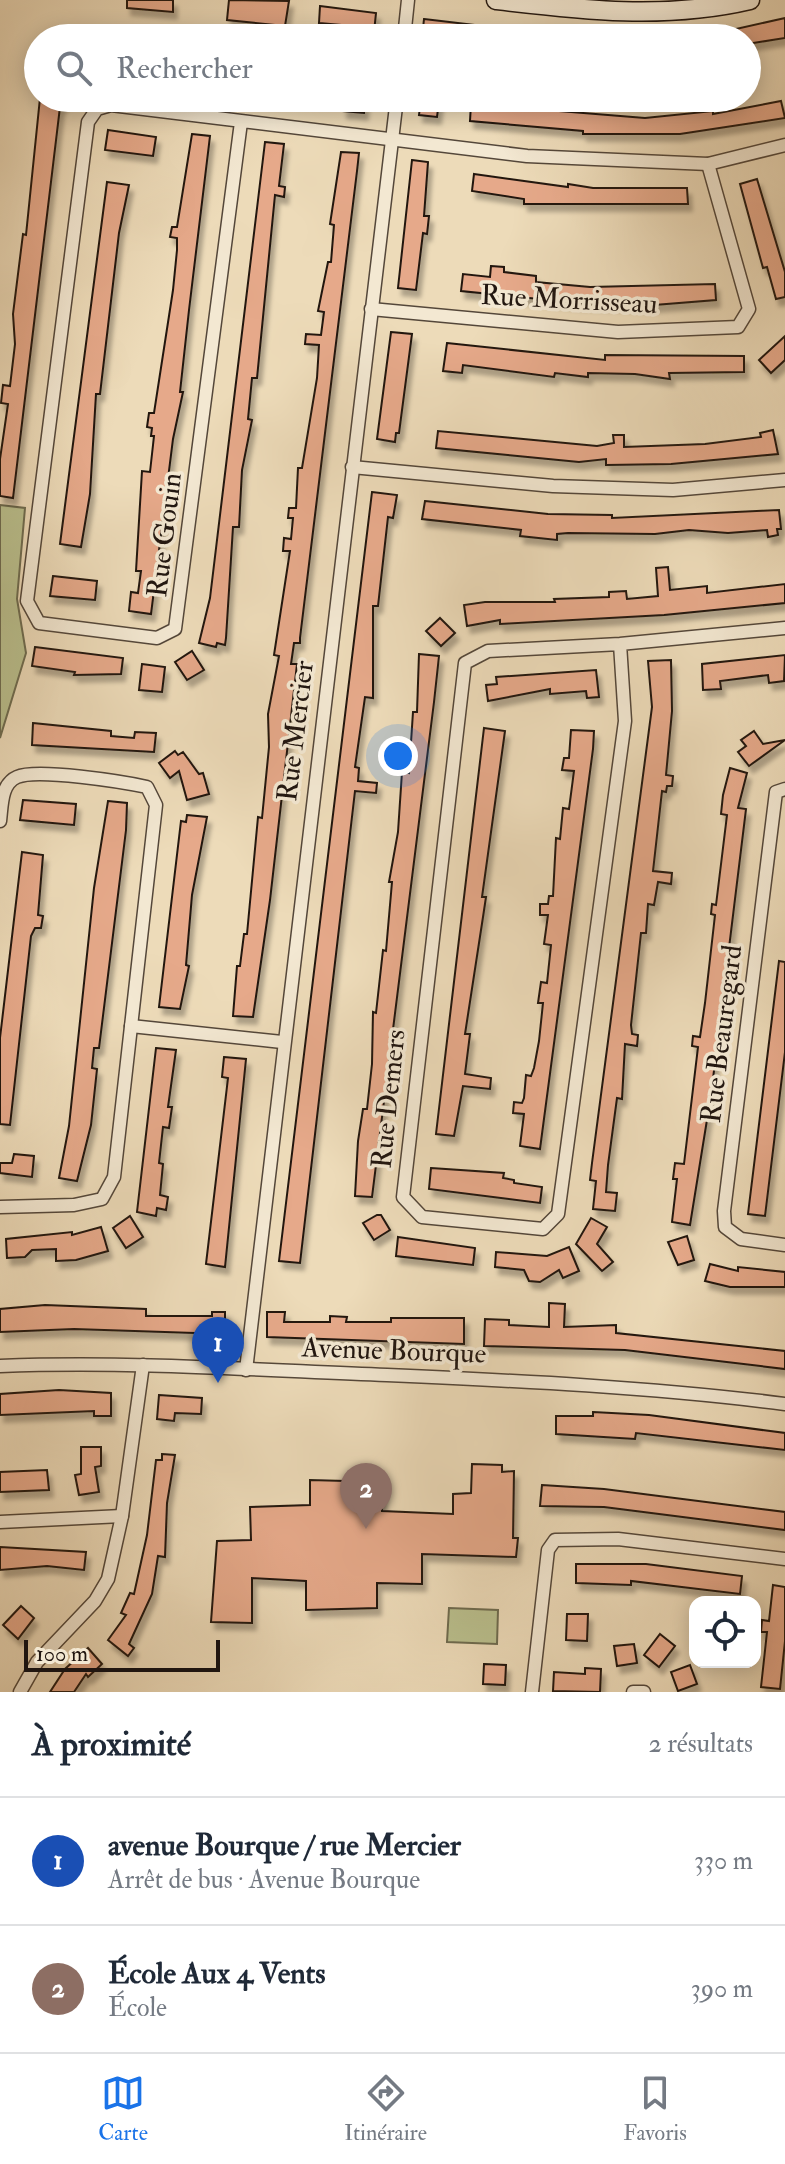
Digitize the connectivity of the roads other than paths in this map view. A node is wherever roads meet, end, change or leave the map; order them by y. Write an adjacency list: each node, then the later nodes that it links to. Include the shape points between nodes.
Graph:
1 (408, 0): 4 (street)
2 (496, 0): 3 (street, via 604,13 670,12)
3 (750, 0)
4 (405, 24)
5 (95, 112): 8 (street, Rue Gouin, via 88,122 27,601 39,623 157,638 175,629)
6 (165, 112): 8 (street, Rue Gouin)
7 (395, 112): 9 (street, Rue Mercier)
8 (241, 122): 9 (street, Rue Gouin)
9 (391, 140): 11 (street, Rue Gouin, via 527,156); 12 (street, Rue Mercier)
10 (785, 145): 11 (street, Rue Gouin)
11 (708, 164): 12 (street, Rue Morrisseau, via 749,309 738,327 618,332)
12 (371, 309): 13 (street, Rue Mercier)
13 (352, 467): 14 (street, via 553,486 673,490); 20 (street, Rue Mercier)
14 (785, 480)
15 (785, 628): 16 (street, Rue Demers)
16 (620, 644): 16 (street, Rue Demers, via 488,651 465,663 403,1197 422,1217 543,1229 558,1214 625,721)
17 (785, 789): 22 (street, Rue Beauregard, via 776,792 724,1211 725,1227 741,1239)
18 (0, 821): 19 (street, via 4,789 16,777 46,775 147,787 156,805)
19 (131, 1026): 20 (street); 21 (street, via 114,1177 102,1199)
20 (282, 1042): 25 (street, Rue Mercier)
21 (0, 1207)
22 (785, 1245)
23 (143, 1365): 24 (street, Avenue Bourque); 25 (street, Avenue Bourque); 27 (street)
24 (0, 1366)
25 (246, 1370): 26 (street, Avenue Bourque, via 615,1385)
26 (785, 1404)
27 (122, 1516): 28 (street); 30 (street, via 108,1579 95,1601 37,1662)
28 (0, 1522)
29 (785, 1559): 31 (street, via 618,1539 555,1540 548,1550)
30 (20, 1692)
31 (532, 1692)
32 (633, 1692): 33 (street)
33 (644, 1692)

